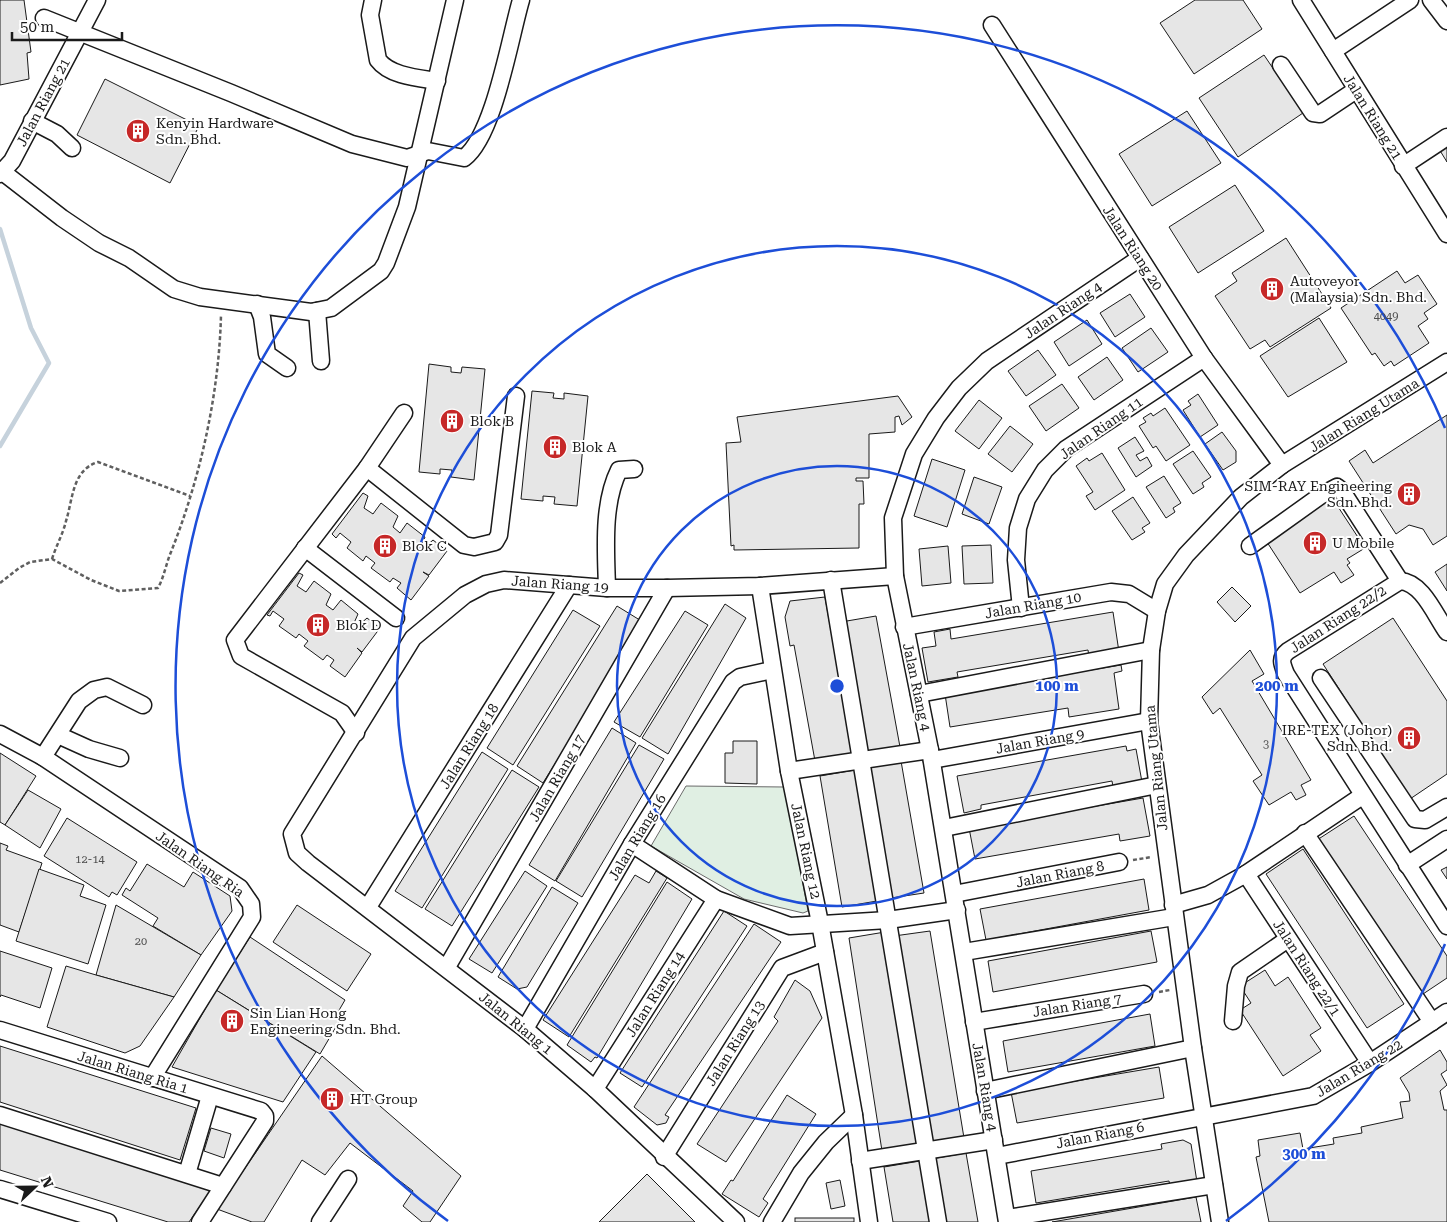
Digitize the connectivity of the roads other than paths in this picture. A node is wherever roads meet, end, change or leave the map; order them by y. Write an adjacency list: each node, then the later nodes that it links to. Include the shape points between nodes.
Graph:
1 (97, 0): 11 (street, Jalan Riang 21)
2 (373, 0): 14 (street, via 370,15 378,60 404,75)
3 (455, 0): 14 (street)
4 (521, 0): 19 (street, via 496,97 479,140 464,158 428,151)
5 (1301, 0): 12 (street, Jalan Riang 21)
6 (1410, 0): 12 (street)
7 (1431, 0): 9 (street)
8 (44, 18): 11 (street)
9 (1447, 21)
10 (992, 25): 23 (street, Jalan Riang 20)
11 (80, 32): 16 (street, Jalan Riang 21); 19 (street, via 352,144 406,158)
12 (1333, 51): 15 (street, Jalan Riang 21)
13 (1281, 65): 15 (street, via 1313,113 1320,114)
14 (437, 81): 19 (street)
15 (1356, 90): 20 (street, Jalan Riang 21)
16 (32, 121): 18 (street, via 57,134); 21 (street, Jalan Riang 21)
17 (1447, 138): 20 (street)
18 (72, 148)
19 (418, 155): 25 (street, via 407,207 381,271 331,308)
20 (1403, 166): 22 (street, Jalan Riang 21)
21 (2, 173): 24 (street, via 99,243 130,258 174,289 222,301)
22 (1447, 234)
23 (1140, 258): 26 (street, Jalan Riang 20); 37 (street, Jalan Riang 4, via 987,361 959,388 914,454 893,518)
24 (257, 304): 25 (street, via 311,312); 29 (street, via 267,354)
25 (317, 310): 27 (street)
26 (1204, 358): 32 (street, Jalan Riang 20); 44 (street, Jalan Riang 11, via 1066,449 1045,470 1027,499 1018,528 1016,560)
27 (321, 360)
28 (1447, 362): 32 (street, Jalan Riang Utama)
29 (287, 368)
30 (516, 396): 33 (street, via 499,534 495,542 474,547 464,545)
31 (404, 413): 33 (street)
32 (1282, 465): 45 (street, Jalan Riang Utama, via 1241,497 1186,554 1165,584)
33 (367, 468): 36 (street)
34 (634, 469): 42 (street, via 619,470 613,481 608,517)
35 (1250, 546): 39 (street, via 1320,496 1337,488)
36 (305, 548): 46 (street); 55 (street, via 236,640 237,648 249,661)
37 (895, 576): 38 (street, Jalan Riang 19); 47 (street, Jalan Riang 4)
38 (830, 580): 41 (street, Jalan Riang 19); 63 (street)
39 (1400, 581): 48 (street, Jalan Riang 22/2, via 1416,586); 66 (street, Jalan Riang 22/2, via 1288,651 1282,658 1286,674)
40 (569, 585): 42 (street, Jalan Riang 19); 53 (street, Jalan Riang 19, via 504,580 476,588 413,638); 78 (street, Jalan Riang 18)
41 (760, 586): 43 (street, Jalan Riang 19); 50 (street, Jalan Riang 12)
42 (607, 588): 43 (street, Jalan Riang 19)
43 (667, 588): 86 (street, Jalan Riang 17)
44 (1021, 608): 45 (street, Jalan Riang 10, via 1120,592); 47 (street, Jalan Riang 10)
45 (1157, 611): 49 (street, Jalan Riang Utama)
46 (396, 618)
47 (904, 627): 52 (street, Jalan Riang 4)
48 (1447, 632)
49 (1151, 650): 52 (street); 56 (street, Jalan Riang Utama)
50 (772, 670): 64 (street, Jalan Riang 12); 72 (street, Jalan Riang 16, via 740,677 733,682)
51 (1321, 678): 67 (street, via 1414,819 1425,820)
52 (919, 694): 60 (street, Jalan Riang 4)
53 (378, 695): 55 (street, via 366,710); 57 (street, Jalan Riang 19)
54 (143, 705): 59 (street, via 107,687 94,690 79,700)
55 (342, 713): 57 (street)
56 (1148, 721): 60 (street, Jalan Riang 9); 65 (street, Jalan Riang Utama)
57 (356, 733): 70 (street, Jalan Riang 19)
58 (0, 734): 61 (street, Jalan Riang Ria)
59 (58, 735): 61 (street); 62 (street)
60 (931, 755): 63 (street, Jalan Riang 9); 68 (street, Jalan Riang 4)
61 (43, 757): 96 (street, Jalan Riang Ria, via 240,888 251,904 252,917)
62 (120, 758)
63 (859, 760): 64 (street, Jalan Riang 9); 80 (street)
64 (789, 771): 81 (street, Jalan Riang 12)
65 (1157, 785): 68 (street); 79 (street, Jalan Riang Utama)
66 (1362, 796): 69 (street); 74 (street, Jalan Riang 22/2)
67 (1447, 807)
68 (944, 828): 77 (street, Jalan Riang 4)
69 (1305, 833): 75 (street); 91 (street)
70 (292, 834): 78 (street, Jalan Riang 1, via 296,853)
71 (1447, 840): 74 (street)
72 (632, 844): 76 (street, Jalan Riang 8); 92 (street, Jalan Riang 16)
73 (1119, 862): 77 (street, Jalan Riang 8)
74 (1408, 865): 82 (street, Jalan Riang 22/2)
75 (1246, 874): 79 (street); 83 (street, Jalan Riang 22/1)
76 (716, 899): 81 (street, Jalan Riang 8, via 790,926); 97 (street, Jalan Riang 14)
77 (956, 902): 80 (street, Jalan Riang 8); 85 (street, Jalan Riang 4)
78 (368, 907): 86 (street, Jalan Riang 1)
79 (1173, 911): 85 (street); 94 (street, Jalan Riang Utama)
80 (888, 920): 81 (street, Jalan Riang 8); 104 (street)
81 (820, 923): 84 (street, Jalan Riang 12)
82 (1447, 926)
83 (1288, 940): 89 (street, via 1240,972); 95 (street, Jalan Riang 22/1)
84 (825, 952): 101 (street, Jalan Riang 12); 105 (street, Jalan Riang 13, via 782,968)
85 (964, 952): 90 (street, Jalan Riang 4)
86 (447, 967): 92 (street, Jalan Riang 1)
87 (1144, 994): 90 (street, Jalan Riang 7)
88 (1447, 1012): 91 (street, Jalan Riang 22)
89 (1233, 1021)
90 (974, 1022): 98 (street, Jalan Riang 4)
91 (1432, 1022): 95 (street, Jalan Riang 22)
92 (525, 1029): 97 (street, Jalan Riang 1)
93 (0, 1030): 96 (street, Jalan Riang Ria 1)
94 (1192, 1048): 98 (street); 102 (street, Jalan Riang Utama)
95 (1370, 1063): 102 (street, Jalan Riang 22, via 1314,1096)
96 (152, 1078): 99 (street, Jalan Riang Ria 1)
97 (595, 1089): 105 (street, Jalan Riang 1)
98 (985, 1091): 103 (street, Jalan Riang 4)
99 (210, 1096): 107 (street); 109 (street, Jalan Riang Ria 1, via 261,1111 265,1116 265,1121)
100 (0, 1115): 107 (street)
101 (854, 1115): 106 (street, Jalan Riang 12); 117 (street, via 800,1173)
102 (1204, 1115): 103 (street, Jalan Riang 6); 110 (street, Jalan Riang Utama)
103 (996, 1148): 104 (street, Jalan Riang 6); 112 (street, Jalan Riang 4)
104 (926, 1152): 106 (street, Jalan Riang 6); 119 (street)
105 (664, 1157): 116 (street, Jalan Riang 1)
106 (860, 1161): 118 (street, Jalan Riang 12)
107 (187, 1174): 109 (street)
108 (348, 1179): 115 (street)
109 (223, 1186): 114 (street)
110 (1214, 1186): 112 (street); 120 (street, Jalan Riang Utama)
111 (0, 1189): 113 (street)
112 (1007, 1220)
113 (108, 1222)
114 (200, 1222)
115 (320, 1222)
116 (736, 1222)
117 (772, 1222)
118 (869, 1222)
119 (938, 1222)
120 (1220, 1222)

